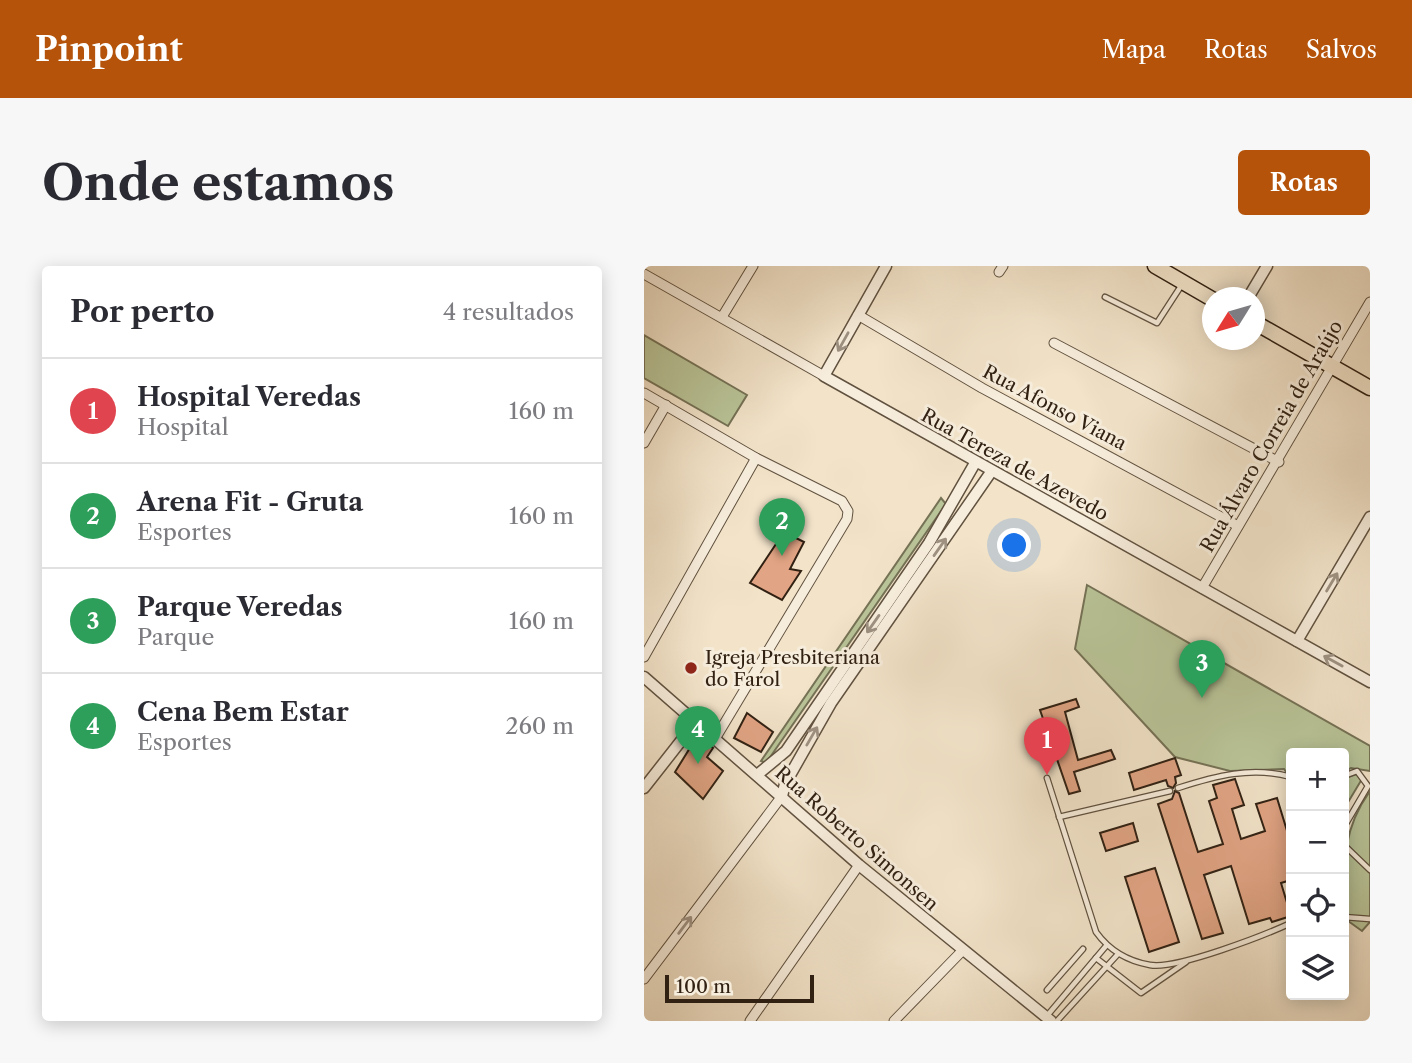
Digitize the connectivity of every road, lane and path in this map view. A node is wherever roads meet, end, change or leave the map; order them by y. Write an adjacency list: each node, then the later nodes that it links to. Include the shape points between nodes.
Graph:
1 (753, 266): 12 (street)
2 (886, 266): 11 (street)
3 (1154, 266): 6 (main road)
4 (1267, 266): 7 (street)
5 (644, 274): 12 (street, Rua Tereza de Azevedo)
6 (1183, 282): 8 (main road); 9 (lane, via 1157,323)
7 (1255, 287)
8 (1202, 293)
9 (1105, 298)
10 (1370, 302): 15 (street, Rua Álvaro Correia de Araújo)
11 (858, 315): 16 (street, one-way to 16); 26 (street, Rua Afonso Viana, via 982,388)
12 (722, 317): 16 (street, Rua Tereza de Azevedo)
13 (1265, 328): 15 (main road)
14 (1054, 342): 22 (street)
15 (1333, 367): 17 (main road); 22 (street, Rua Álvaro Correia de Araújo)
16 (824, 376): 23 (street, Rua Tereza de Azevedo)
17 (1370, 387)
18 (644, 393): 19 (street)
19 (666, 405): 20 (street); 21 (street)
20 (644, 443)
21 (756, 458): 29 (street); 33 (street, via 842,501 847,519)
22 (1279, 462): 26 (street, Rua Álvaro Correia de Araújo)
23 (975, 463): 24 (street, Rua Tereza de Azevedo); 35 (street, one-way to 35, via 929,543 786,751)
24 (990, 472): 27 (street, Rua Tereza de Azevedo); 41 (street, one-way to 24, via 831,703)
25 (1370, 517): 28 (street, one-way to 25)
26 (1238, 526): 27 (street, Rua Álvaro Correia de Araújo)
27 (1202, 588): 28 (street, Rua Tereza de Azevedo)
28 (1297, 641): 31 (street, Rua Tereza de Azevedo, one-way to 28)
29 (644, 657)
30 (644, 677): 32 (street, Rua Roberto Simonsen)
31 (1370, 682)
32 (695, 723): 33 (street, Rua Roberto Simonsen); 38 (street)
33 (715, 739): 35 (street, Rua Roberto Simonsen)
34 (1349, 773): 43 (lane, via 1357,771 1368,786)
35 (757, 775): 41 (street, Rua Roberto Simonsen)
36 (1286, 776): 39 (lane, via 1226,774)
37 (1047, 778): 42 (lane)
38 (644, 788)
39 (1178, 789)
40 (1170, 792): 42 (lane)
41 (782, 796): 45 (street, Rua Roberto Simonsen); 57 (street, one-way to 41)
42 (1059, 817): 50 (lane, via 1096,932)
43 (1349, 818)
44 (1349, 850): 46 (lane)
45 (859, 865): 52 (street, Rua Roberto Simonsen); 60 (street)
46 (1370, 870)
47 (1349, 918): 48 (lane)
48 (1370, 919)
49 (1286, 925): 55 (lane)
50 (1106, 946): 53 (lane); 54 (lane)
51 (1083, 949): 58 (lane)
52 (961, 951): 59 (street, Rua Roberto Simonsen); 61 (street)
53 (1118, 954): 55 (lane, via 1154,966); 56 (lane)
54 (1096, 958): 56 (lane); 59 (lane)
55 (1189, 960): 56 (lane, via 1141,993)
56 (1108, 966): 59 (lane)
57 (644, 979)
58 (1047, 990)
59 (1050, 1020)
60 (750, 1021)
61 (894, 1021)

